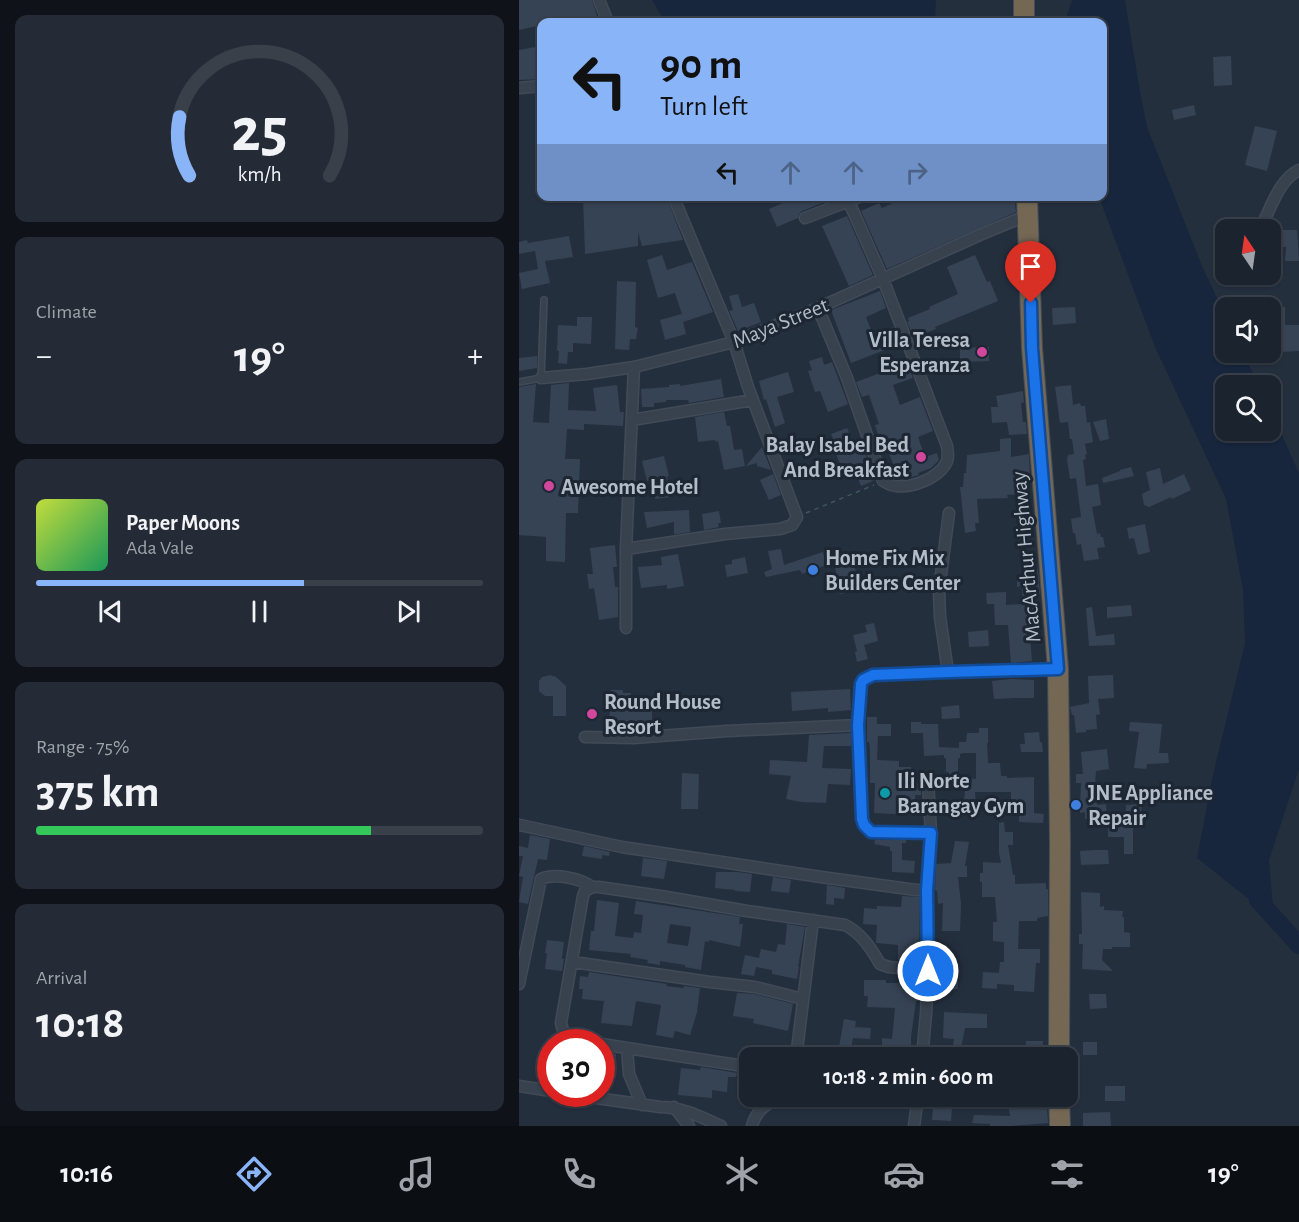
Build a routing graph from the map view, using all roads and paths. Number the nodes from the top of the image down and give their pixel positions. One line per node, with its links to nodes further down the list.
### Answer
1 (600, 0): 3 (street)
2 (1024, 0): 4 (highway)
3 (606, 18)
4 (1024, 18)
5 (537, 86): 6 (street)
6 (519, 88)
7 (1299, 170): 12 (street)
8 (675, 201): 16 (street)
9 (849, 202): 11 (street); 13 (street)
10 (1028, 206): 13 (street, Maya Street); 27 (highway, MacArthur Highway)
11 (805, 218)
12 (1265, 219)
13 (883, 279): 15 (street, Maya Street); 22 (street)
14 (544, 300): 18 (lane)
15 (817, 308): 16 (street, Maya Street); 22 (street)
16 (734, 342): 17 (street, Maya Street); 20 (street)
17 (634, 367): 18 (street, Maya Street); 21 (street)
18 (541, 378): 19 (lane, Maya Street)
19 (519, 382)
20 (753, 400): 21 (street); 24 (street)
21 (632, 420): 25 (street)
22 (883, 481): 24 (path)
23 (949, 513): 28 (street)
24 (797, 517): 25 (street)
25 (626, 549): 26 (street)
26 (626, 628)
27 (1058, 669): 28 (street); 45 (highway, MacArthur Highway)
28 (948, 672): 29 (street)
29 (858, 725): 30 (street); 33 (street)
30 (585, 737)
31 (928, 782): 33 (street)
32 (520, 825): 35 (street)
33 (931, 833): 35 (street)
34 (592, 887): 36 (street); 37 (street); 39 (street)
35 (927, 890): 38 (street)
36 (813, 920): 38 (street); 40 (street)
37 (573, 962): 40 (street); 41 (street)
38 (928, 971): 44 (street)
39 (519, 984)
40 (803, 999): 43 (street)
41 (562, 1029)
42 (615, 1046): 46 (street)
43 (797, 1047)
44 (923, 1047)
45 (1059, 1047)
46 (627, 1048): 47 (street); 52 (street)
47 (739, 1065)
48 (519, 1080): 49 (street)
49 (519, 1086): 50 (street)
50 (537, 1089)
51 (615, 1101): 52 (street)
52 (642, 1105): 53 (street)
53 (674, 1107): 57 (street); 58 (street)
54 (764, 1107): 59 (street)
55 (917, 1107): 60 (street)
56 (1059, 1107): 61 (highway)
57 (689, 1126)
58 (721, 1126)
59 (752, 1126)
60 (914, 1126)
61 (1060, 1126)

